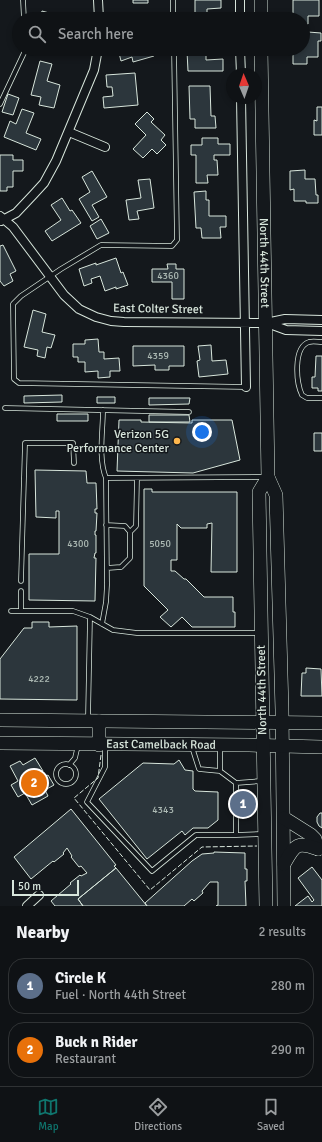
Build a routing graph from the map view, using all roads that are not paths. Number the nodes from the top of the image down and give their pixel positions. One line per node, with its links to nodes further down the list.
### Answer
1 (23, 0): 6 (lane)
2 (98, 0): 7 (street)
3 (173, 0): 8 (lane)
4 (240, 0): 9 (street)
5 (261, 0): 10 (main road)
6 (24, 12)
7 (99, 12)
8 (173, 12)
9 (240, 12)
10 (261, 12)
11 (23, 56): 17 (lane)
12 (97, 56): 19 (street)
13 (174, 56): 22 (lane)
14 (240, 56): 16 (street)
15 (261, 56): 25 (main road, North 44th Street)
16 (241, 68)
17 (0, 104)
18 (241, 104): 24 (street, North 44th Street)
19 (69, 132): 20 (street); 21 (street)
20 (104, 147)
21 (1, 219): 22 (street, East Colter Street)
22 (50, 277): 24 (street, East Colter Street); 28 (lane)
23 (322, 320): 25 (street, East Colter Street)
24 (245, 323): 25 (street, East Colter Street); 28 (street, North 44th Street)
25 (266, 323): 26 (street, East Colter Street); 34 (main road, North 44th Street)
26 (322, 331)
27 (322, 342): 29 (lane)
28 (246, 387)
29 (322, 399)
30 (5, 408): 31 (lane)
31 (103, 410): 32 (lane); 35 (lane)
32 (189, 412)
33 (74, 463): 40 (lane)
34 (268, 477): 36 (lane); 46 (main road, North 44th Street); 50 (main road, North 44th Street)
35 (106, 478): 36 (lane); 37 (lane)
36 (137, 478): 38 (lane)
37 (106, 525): 38 (lane); 39 (lane)
38 (130, 532): 39 (lane)
39 (107, 568): 45 (lane)
40 (21, 581)
41 (21, 591): 43 (lane)
42 (11, 611): 43 (lane)
43 (21, 611): 44 (lane)
44 (90, 617): 45 (lane); 48 (lane)
45 (102, 624): 46 (lane)
46 (261, 632): 49 (main road, North 44th Street)
47 (0, 720): 48 (main road, East Camelback Road)
48 (93, 721): 49 (main road, East Camelback Road); 54 (main road)
49 (262, 722): 50 (main road, East Camelback Road); 57 (main road, North 44th Street)
50 (282, 722): 51 (main road, East Camelback Road); 58 (main road, North 44th Street)
51 (322, 723)
52 (0, 743): 53 (main road, East Camelback Road)
53 (78, 744): 54 (main road, East Camelback Road); 60 (lane)
54 (102, 745): 55 (main road, East Camelback Road); 66 (lane)
55 (192, 745): 56 (main road, East Camelback Road); 61 (lane)
56 (220, 746): 57 (main road, East Camelback Road); 61 (lane)
57 (263, 746): 58 (main road, East Camelback Road); 62 (main road, North 44th Street)
58 (282, 747): 59 (main road, East Camelback Road); 64 (main road, North 44th Street)
59 (322, 748)
60 (69, 765): 60 (lane)
61 (220, 771): 63 (lane)
62 (264, 781): 63 (lane); 65 (main road, North 44th Street)
63 (236, 783): 66 (lane)
64 (284, 818): 67 (main road, North 44th Street); 67 (main road)
65 (265, 834): 66 (lane); 70 (main road, North 44th Street)
66 (236, 835)
67 (284, 864): 71 (main road, North 44th Street)
68 (39, 896): 69 (street)
69 (27, 906)
70 (266, 906)
71 (284, 906)

